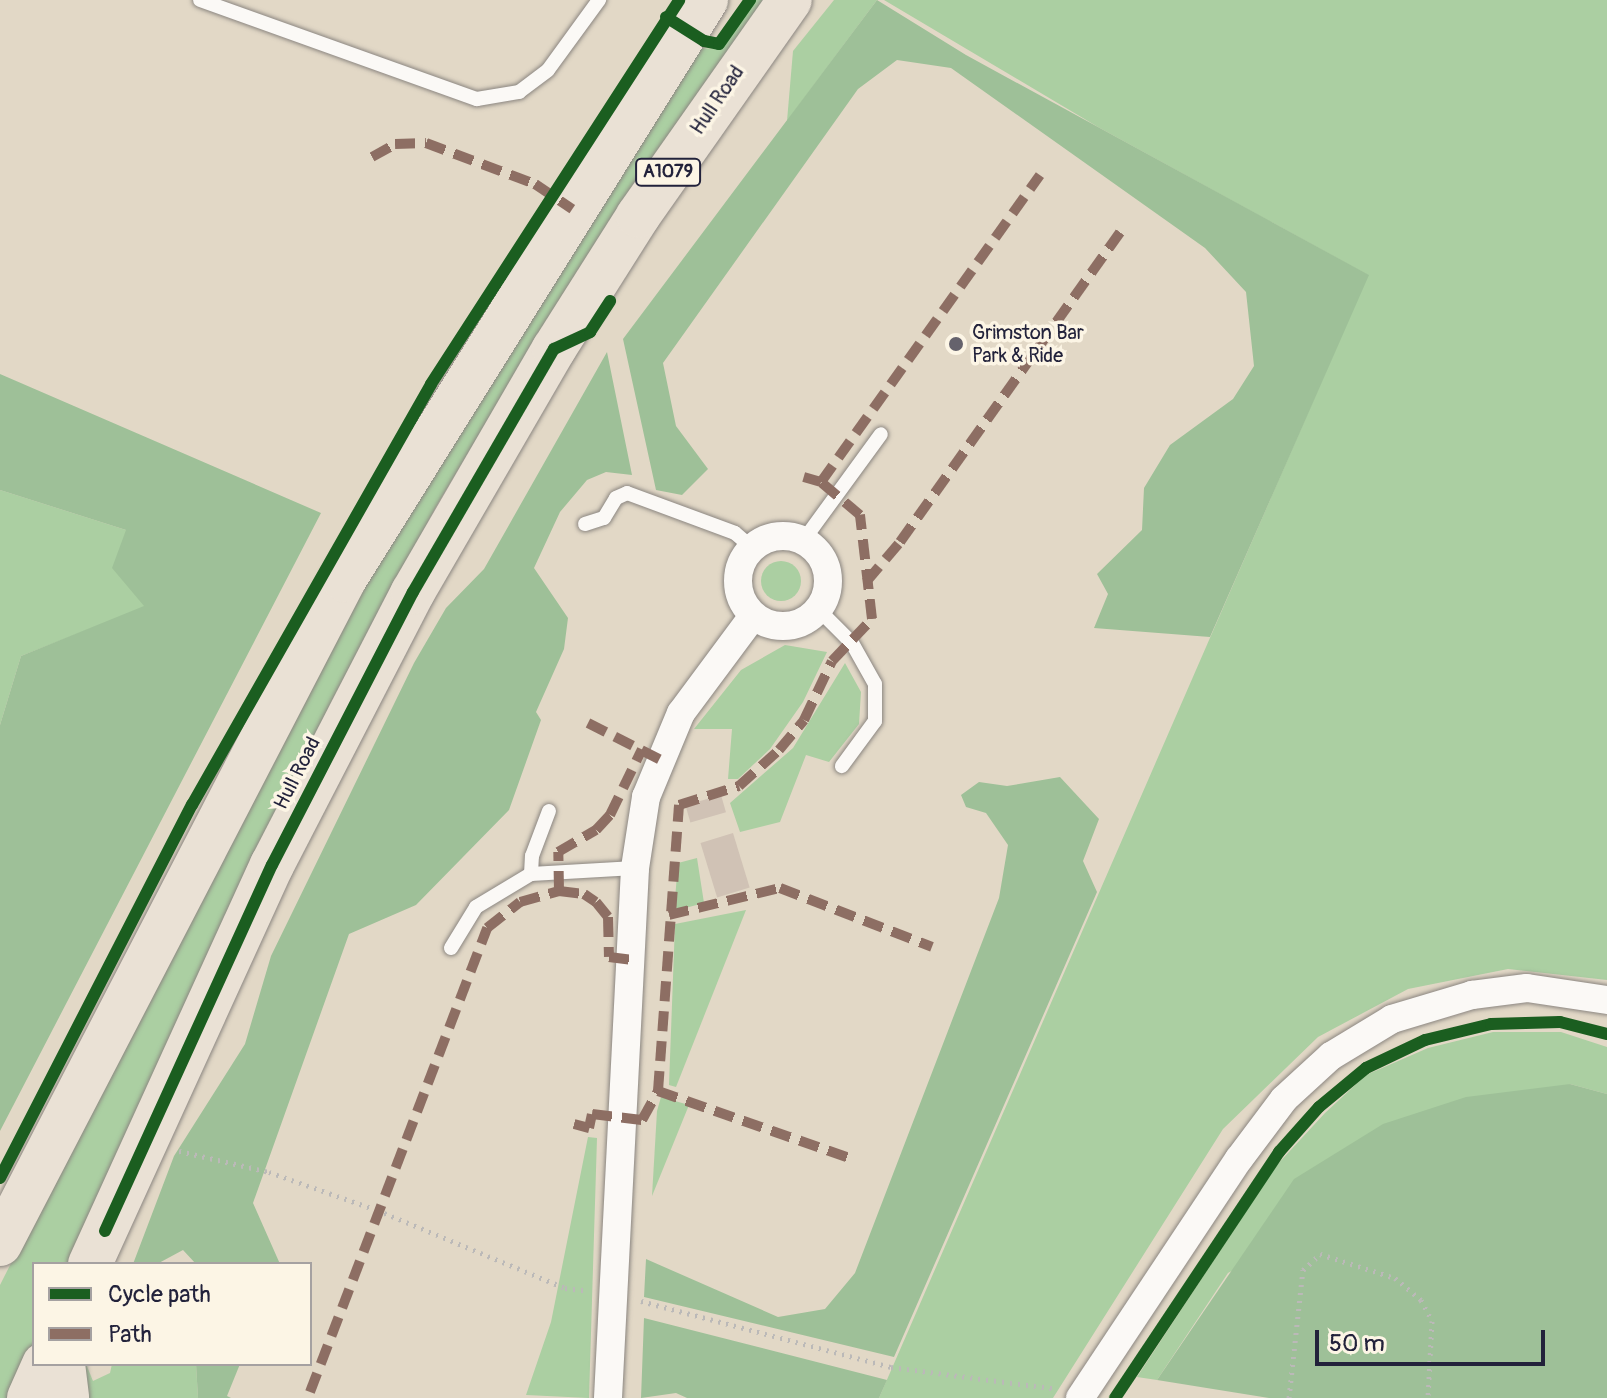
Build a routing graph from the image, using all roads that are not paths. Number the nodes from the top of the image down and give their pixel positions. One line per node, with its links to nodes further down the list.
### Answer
1 (200, 0): 2 (lane)
2 (599, 0)
3 (706, 0): 17 (main road, A1079)
4 (790, 0): 18 (main road, Hull Road / A1079)
5 (881, 434): 7 (lane)
6 (585, 524): 8 (lane)
7 (803, 541): 8 (street); 9 (street)
8 (752, 548): 10 (street)
9 (818, 609): 10 (street); 11 (lane)
10 (753, 616): 13 (street)
11 (842, 766)
12 (549, 811): 14 (lane)
13 (635, 868): 14 (lane); 24 (street)
14 (531, 874): 15 (lane)
15 (451, 948)
16 (1607, 1000): 21 (street)
17 (0, 1244)
18 (91, 1262)
19 (43, 1366): 22 (main road)
20 (63, 1366): 23 (main road)
21 (1082, 1395)
22 (29, 1398)
23 (67, 1398)
24 (608, 1398)

